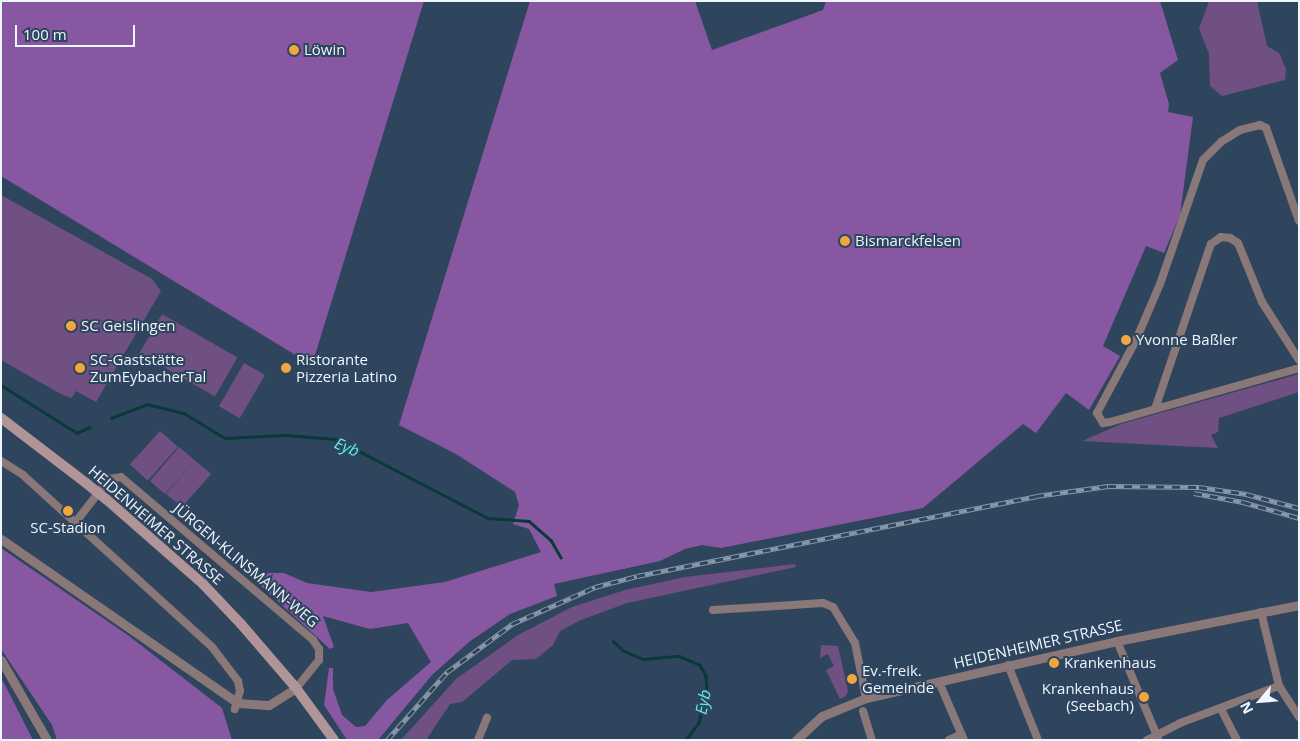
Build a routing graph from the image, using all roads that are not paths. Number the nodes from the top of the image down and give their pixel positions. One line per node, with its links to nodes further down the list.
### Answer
1 (1299, 221): 4 (street)
2 (1299, 360): 4 (street)
3 (1299, 368): 4 (street)
4 (1156, 409)
5 (1, 418): 17 (main road, HEIDENHEIMER STRASSE, bridge)
6 (1, 461): 7 (street)
7 (75, 523): 17 (street, JÜRGEN-KLINSMANN-WEG); 19 (street)
8 (1, 539): 19 (street)
9 (1299, 605): 11 (street, HEIDENHEIMER STRASSE)
10 (713, 610): 18 (street)
11 (1261, 612): 12 (street, HEIDENHEIMER STRASSE); 16 (street)
12 (1117, 642): 14 (street, HEIDENHEIMER STRASSE); 25 (street)
13 (1, 660): 26 (street)
14 (1008, 666): 15 (street, HEIDENHEIMER STRASSE); 32 (street)
15 (939, 682): 18 (street, HEIDENHEIMER STRASSE); 24 (street)
16 (1279, 686): 20 (street); 22 (street)
17 (296, 688): 19 (street); 27 (main road, HEIDENHEIMER STRASSE)
18 (866, 698): 29 (street, HEIDENHEIMER STRASSE)
19 (236, 706)
20 (1221, 709): 25 (street); 34 (street)
21 (863, 711): 30 (street)
22 (1299, 717)
23 (487, 718): 28 (street)
24 (963, 737): 31 (street)
25 (1157, 738): 33 (street)
26 (47, 740)
27 (334, 740)
28 (478, 740)
29 (796, 740)
30 (872, 740)
31 (948, 740)
32 (1038, 740)
33 (1147, 740)
34 (1237, 740)

